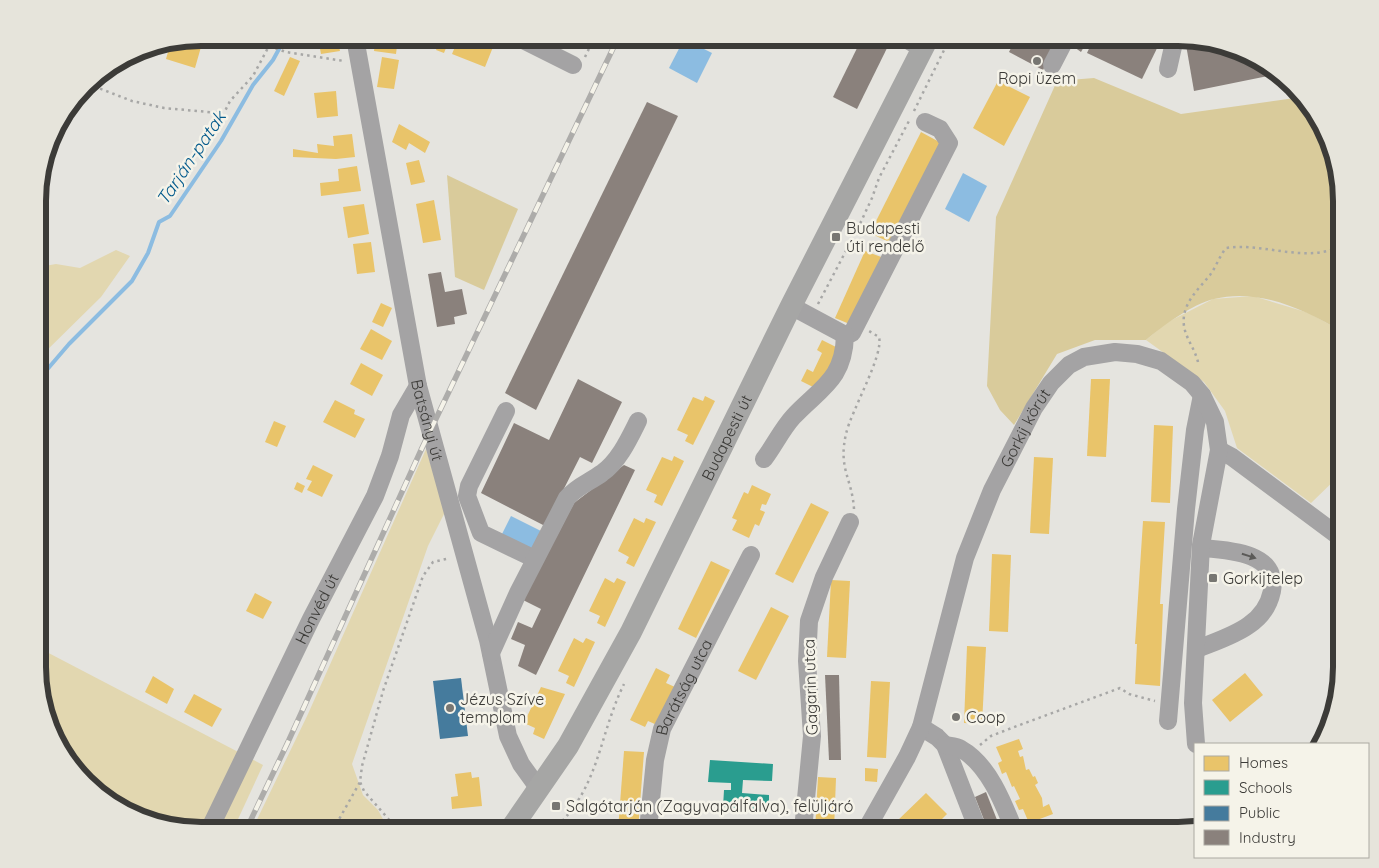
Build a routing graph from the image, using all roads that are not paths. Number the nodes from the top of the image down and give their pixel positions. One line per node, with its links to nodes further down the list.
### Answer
1 (355, 46): 12 (street, Batsányi út)
2 (535, 46): 6 (street)
3 (924, 46): 10 (main road, Budapesti út)
4 (1062, 46): 7 (street)
5 (1173, 46): 8 (street)
6 (573, 65)
7 (1052, 65)
8 (1168, 70)
9 (925, 122): 11 (street)
10 (791, 306): 11 (street); 29 (main road, Budapesti út)
11 (851, 330): 17 (street)
12 (418, 386): 24 (street, Batsányi út); 34 (street, Honvéd út)
13 (1202, 395): 16 (street, Gorkij körút); 25 (street); 26 (street, Gorkij körút)
14 (506, 411): 22 (street)
15 (638, 421): 22 (street)
16 (1219, 450): 19 (street); 20 (street)
17 (764, 459)
18 (850, 522): 30 (street, Gagarin utca)
19 (1332, 531)
20 (1201, 548): 23 (street); 23 (street, one-way to 23)
21 (751, 555): 36 (street, Barátság utca)
22 (536, 559): 24 (street)
23 (1197, 649): 27 (street)
24 (491, 653): 29 (street, Batsányi út)
25 (1168, 712)
26 (921, 727): 28 (street); 31 (street, Gorkij körút)
27 (1196, 743)
28 (945, 745): 32 (street); 33 (street)
29 (539, 790): 35 (main road, Budapesti út)
30 (804, 821)
31 (871, 821)
32 (971, 821)
33 (1011, 821)
34 (213, 822)
35 (516, 822)
36 (649, 822)

